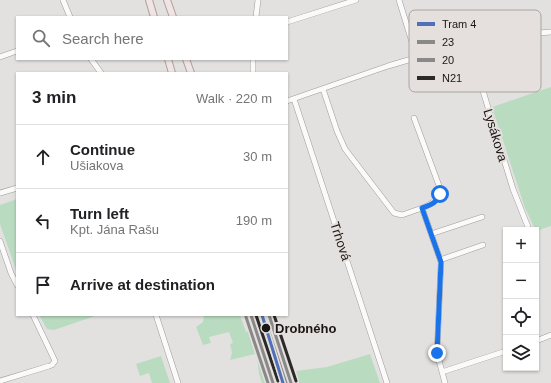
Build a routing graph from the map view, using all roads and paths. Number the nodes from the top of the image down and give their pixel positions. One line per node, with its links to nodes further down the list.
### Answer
1 (63, 0): 7 (street)
2 (149, 0): 8 (main road)
3 (167, 0): 9 (main road)
4 (258, 0): 10 (street)
5 (356, 0): 11 (street)
6 (399, 0): 12 (street)
7 (70, 16)
8 (154, 16)
9 (172, 16)
10 (256, 16)
11 (288, 22)
12 (409, 32)
13 (551, 32): 14 (street)
14 (541, 33)
15 (16, 51): 16 (street)
16 (0, 57)
17 (92, 60): 22 (street)
18 (168, 60): 23 (main road)
19 (186, 60): 24 (main road)
20 (253, 60): 25 (street)
21 (409, 61): 26 (street)
22 (100, 72)
23 (172, 72)
24 (191, 72)
25 (253, 72)
26 (323, 89): 28 (street); 33 (street)
27 (483, 92): 35 (street, Lysákova)
28 (294, 99): 29 (street); 53 (street, Trhová)
29 (288, 101)
30 (414, 118): 33 (street)
31 (16, 188): 32 (street)
32 (0, 193)
33 (422, 208): 36 (street)
34 (482, 217): 36 (street)
35 (528, 227)
36 (431, 234): 39 (street)
37 (0, 241): 40 (street)
38 (484, 246): 39 (street)
39 (440, 260): 48 (street)
40 (16, 283)
41 (32, 316): 49 (street)
42 (156, 316): 50 (street)
43 (251, 316): 51 (main road)
44 (269, 316): 52 (main road)
45 (551, 335): 46 (street)
46 (539, 340)
47 (503, 352): 48 (street)
48 (442, 372): 54 (street)
49 (0, 381)
50 (178, 383)
51 (273, 383)
52 (291, 383)
53 (386, 383)
54 (445, 383)

